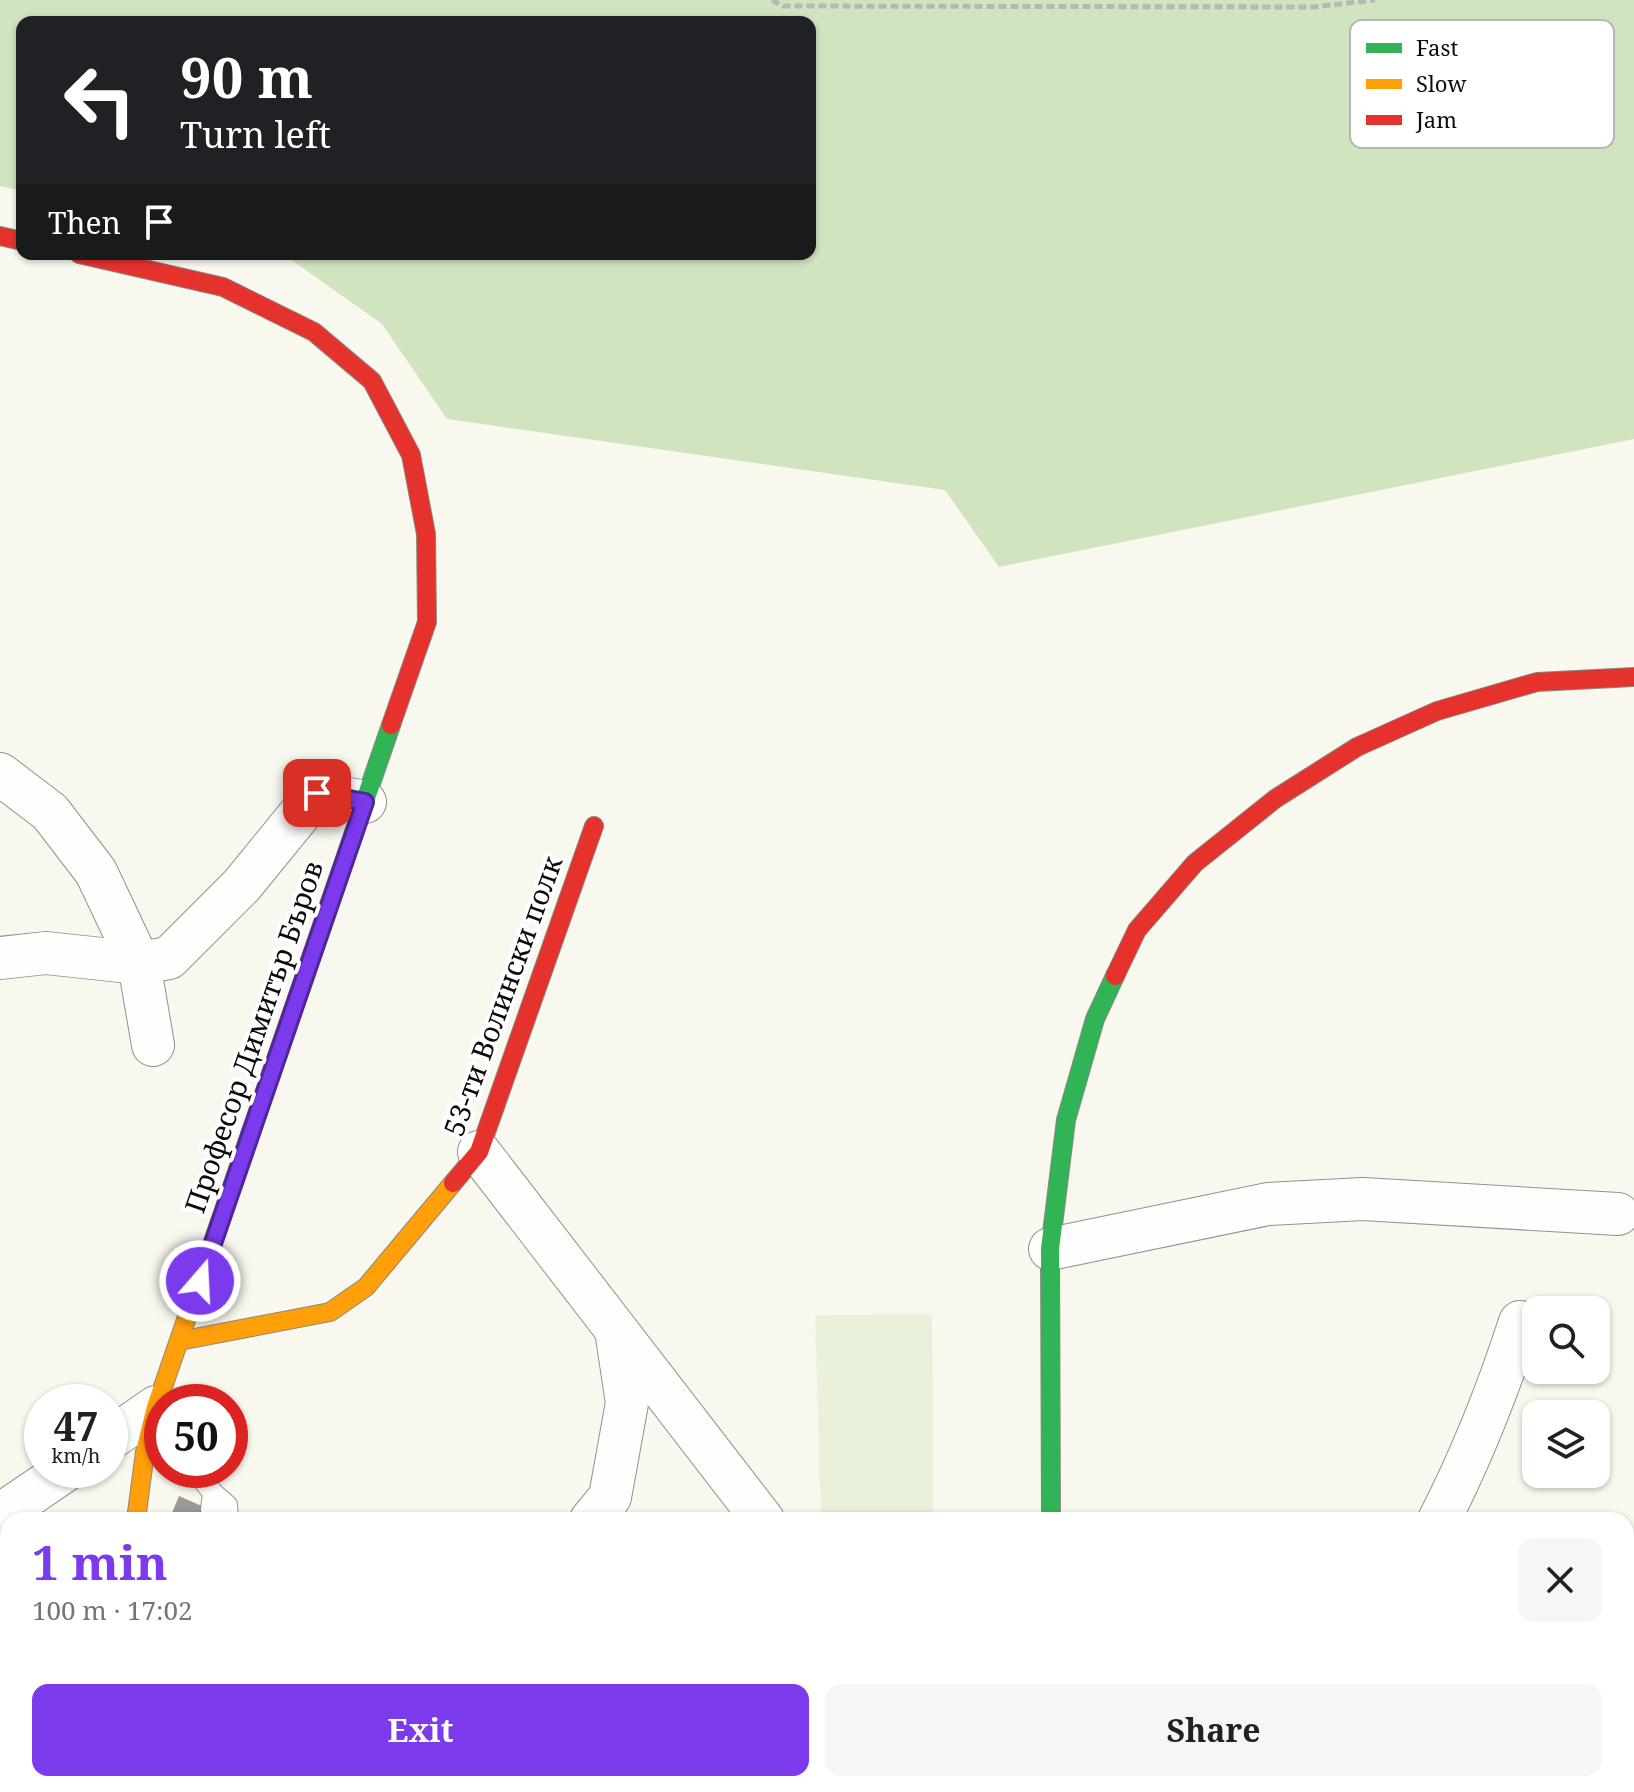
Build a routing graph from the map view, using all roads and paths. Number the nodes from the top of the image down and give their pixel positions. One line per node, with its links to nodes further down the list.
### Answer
1 (772, 0): 2 (path)
2 (1375, 0)
3 (105, 260): 6 (street, Професор Димитър Бъров)
4 (1634, 677): 13 (street)
5 (0, 774): 9 (street)
6 (365, 802): 9 (street); 16 (street, Професор Димитър Бъров)
7 (594, 826): 11 (street, 53-ти Волински полк)
8 (0, 958): 9 (street)
9 (139, 963): 10 (street)
10 (153, 1045)
11 (479, 1152): 15 (street); 16 (street, 53-ти Волински полк)
12 (1618, 1214): 13 (street)
13 (1050, 1249): 28 (street)
14 (1520, 1322): 29 (street)
15 (615, 1328): 26 (street); 27 (street)
16 (179, 1341): 17 (street, Професор Димитър Бъров)
17 (168, 1384)
18 (144, 1411): 19 (street)
19 (128, 1424)
20 (144, 1460): 25 (street, Професор Димитър Бъров)
21 (40, 1488): 24 (street)
22 (206, 1488): 23 (lane)
23 (217, 1507)
24 (4, 1512)
25 (137, 1512)
26 (598, 1512)
27 (757, 1512)
28 (1051, 1512)
29 (1443, 1512)

